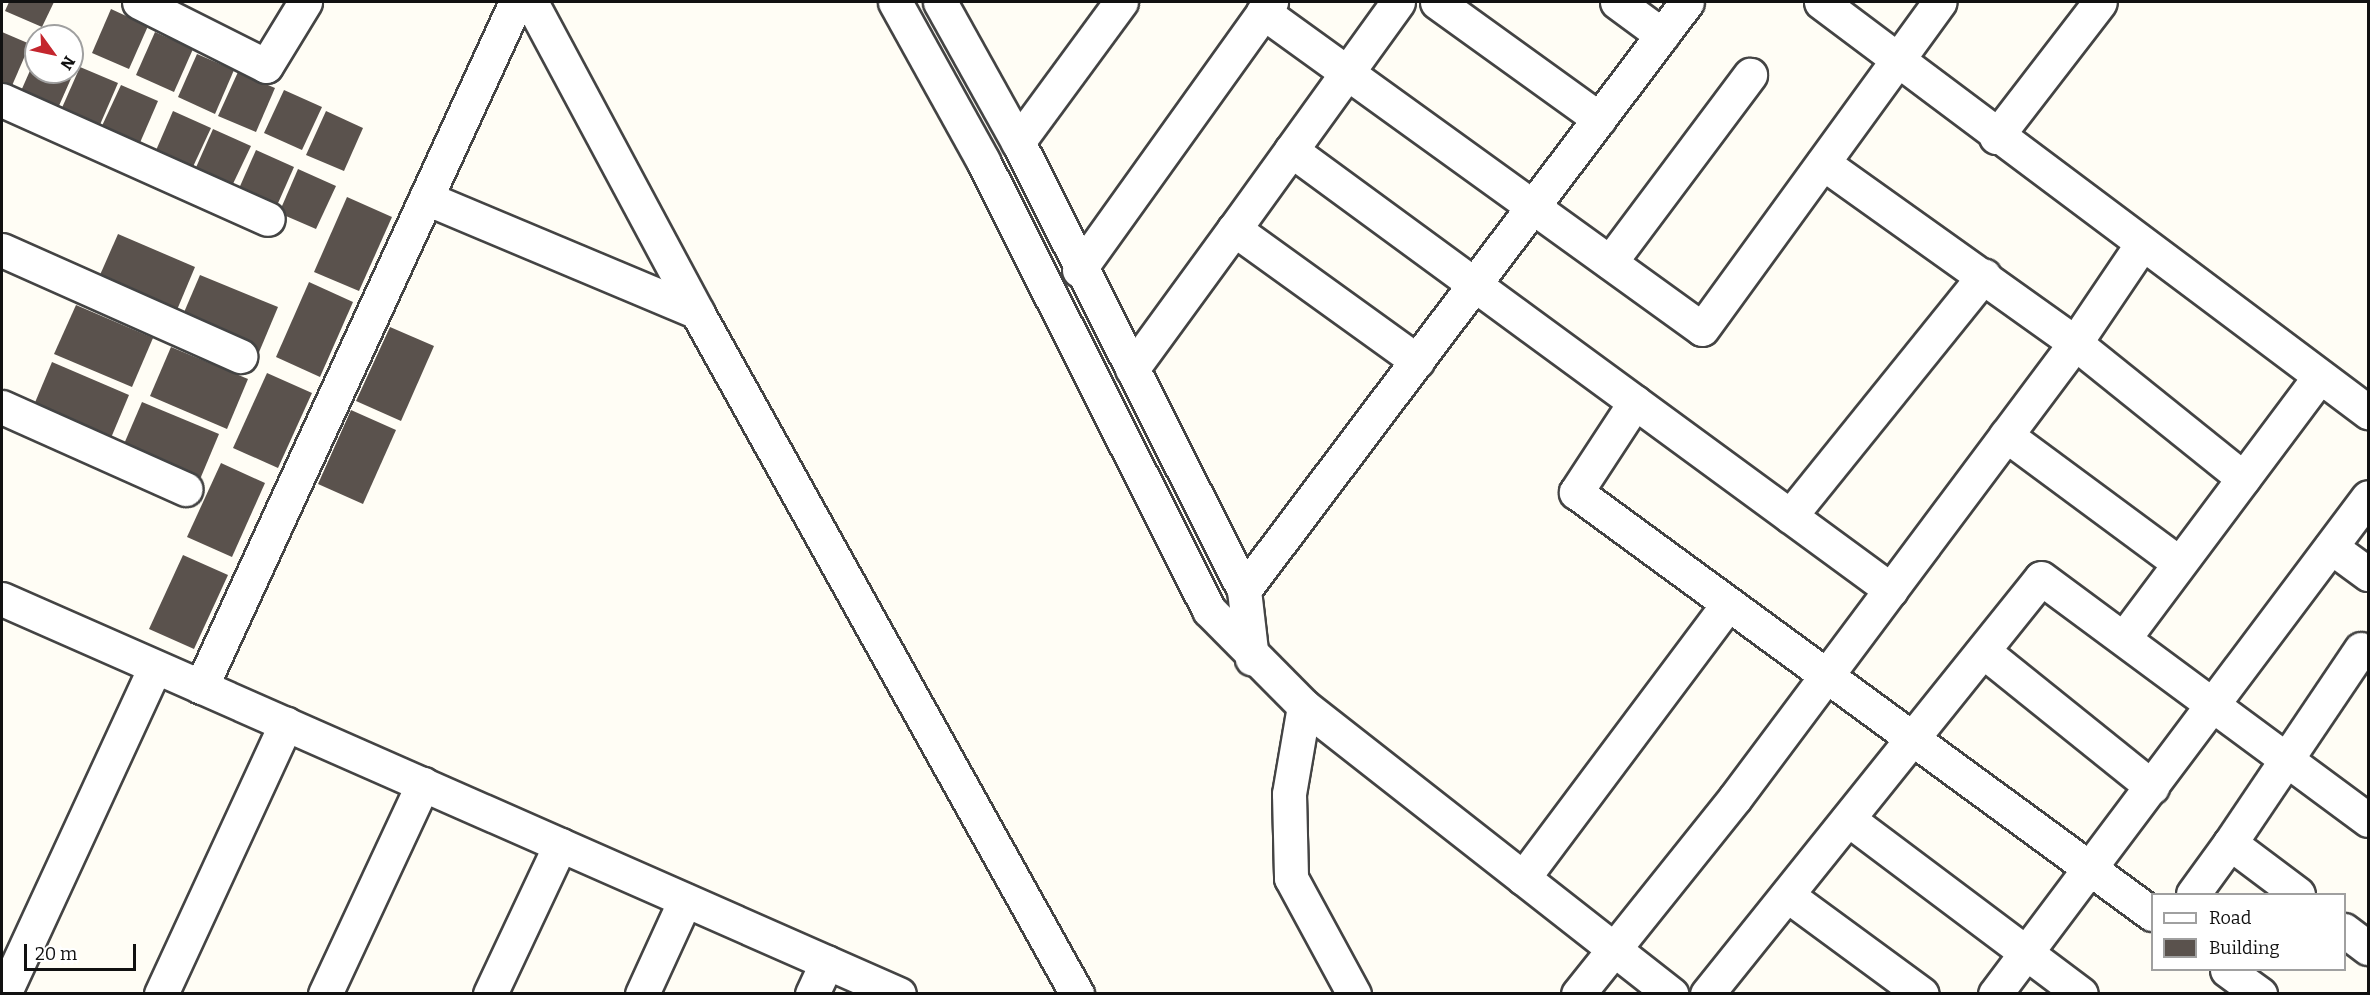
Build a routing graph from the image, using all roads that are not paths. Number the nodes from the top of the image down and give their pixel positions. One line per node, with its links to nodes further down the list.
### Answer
1 (139, 2): 2 (street)
2 (305, 2)
3 (516, 2): 26 (street)
4 (531, 2): 36 (street)
5 (894, 2): 60 (street)
6 (940, 2): 23 (street)
7 (1121, 2): 23 (street)
8 (1398, 2): 18 (street)
9 (1437, 2): 21 (street)
10 (1617, 2): 16 (street)
11 (1687, 2): 16 (street)
12 (1821, 2): 17 (street)
13 (1940, 2): 17 (street)
14 (2100, 2): 22 (street)
15 (1267, 7): 18 (street); 33 (street)
16 (1662, 35): 21 (street)
17 (1897, 61): 22 (street); 25 (street)
18 (1347, 74): 24 (street); 27 (street)
19 (1750, 75): 32 (street)
20 (2, 100): 28 (street)
21 (1599, 119): 27 (street)
22 (1996, 137): 30 (street)
23 (1018, 142): 33 (street)
24 (1291, 150): 29 (street); 35 (street)
25 (1823, 163): 32 (street); 34 (street)
26 (426, 198): 36 (street); 63 (street)
27 (1533, 206): 32 (street); 35 (street)
28 (268, 219)
29 (1234, 229): 39 (street); 40 (street)
30 (2141, 245): 37 (street); 41 (street)
31 (2, 250): 38 (street)
32 (1610, 262)
33 (1078, 270): 40 (street)
34 (1984, 276): 37 (street); 49 (street)
35 (1474, 284): 39 (street); 42 (street)
36 (697, 312): 95 (street)
37 (2074, 343): 45 (street); 46 (street)
38 (240, 356)
39 (1417, 362): 53 (street)
40 (1132, 369): 53 (street)
41 (2319, 377): 44 (street); 46 (street)
42 (1635, 402): 49 (street); 55 (street)
43 (2, 407): 47 (street)
44 (2368, 412)
45 (2006, 435): 51 (street); 54 (street)
46 (2243, 478): 51 (street)
47 (185, 489)
48 (2368, 497): 50 (street)
49 (1791, 516): 54 (street)
50 (2331, 547): 52 (street); 64 (street)
51 (2179, 563): 57 (street)
52 (2368, 574)
53 (1244, 590): 60 (street)
54 (1890, 590): 62 (street)
55 (1728, 604): 62 (street); 76 (street)
56 (5, 609): 61 (street)
57 (2124, 638): 59 (street); 64 (street)
58 (2361, 649): 68 (street)
59 (1983, 651): 67 (street); 70 (street)
60 (1252, 659): 65 (street)
61 (155, 667): 63 (street); 88 (street)
62 (1827, 675): 67 (street); 84 (street)
63 (201, 687): 66 (street)
64 (2213, 705): 68 (street); 70 (street)
65 (1304, 706): 76 (street); 96 (street)
66 (286, 724): 69 (street); 89 (street)
67 (1912, 739): 71 (street); 75 (street)
68 (2287, 759): 72 (street); 73 (street)
69 (423, 784): 74 (street); 90 (street)
70 (2152, 787): 75 (street)
71 (1848, 819): 79 (street); 85 (street)
72 (2368, 820)
73 (2230, 843): 77 (street); 78 (street)
74 (560, 844): 80 (street); 91 (street)
75 (2091, 869): 81 (street); 85 (street)
76 (1523, 878): 84 (street)
77 (2194, 893)
78 (2297, 893)
79 (1787, 894): 99 (street); 100 (street)
80 (685, 900): 86 (street); 92 (street)
81 (2151, 913)
82 (2346, 932): 83 (street)
83 (2368, 948)
84 (1616, 950): 97 (street); 98 (street)
85 (2027, 952): 101 (street); 102 (street)
86 (827, 962): 93 (street); 94 (street)
87 (2230, 971): 103 (street)
88 (4, 993)
89 (161, 993)
90 (325, 993)
91 (490, 993)
92 (642, 993)
93 (813, 993)
94 (899, 993)
95 (1077, 993)
96 (1354, 993)
97 (1578, 993)
98 (1671, 993)
99 (1707, 993)
100 (1922, 993)
101 (1995, 993)
102 (2080, 993)
103 (2260, 993)

